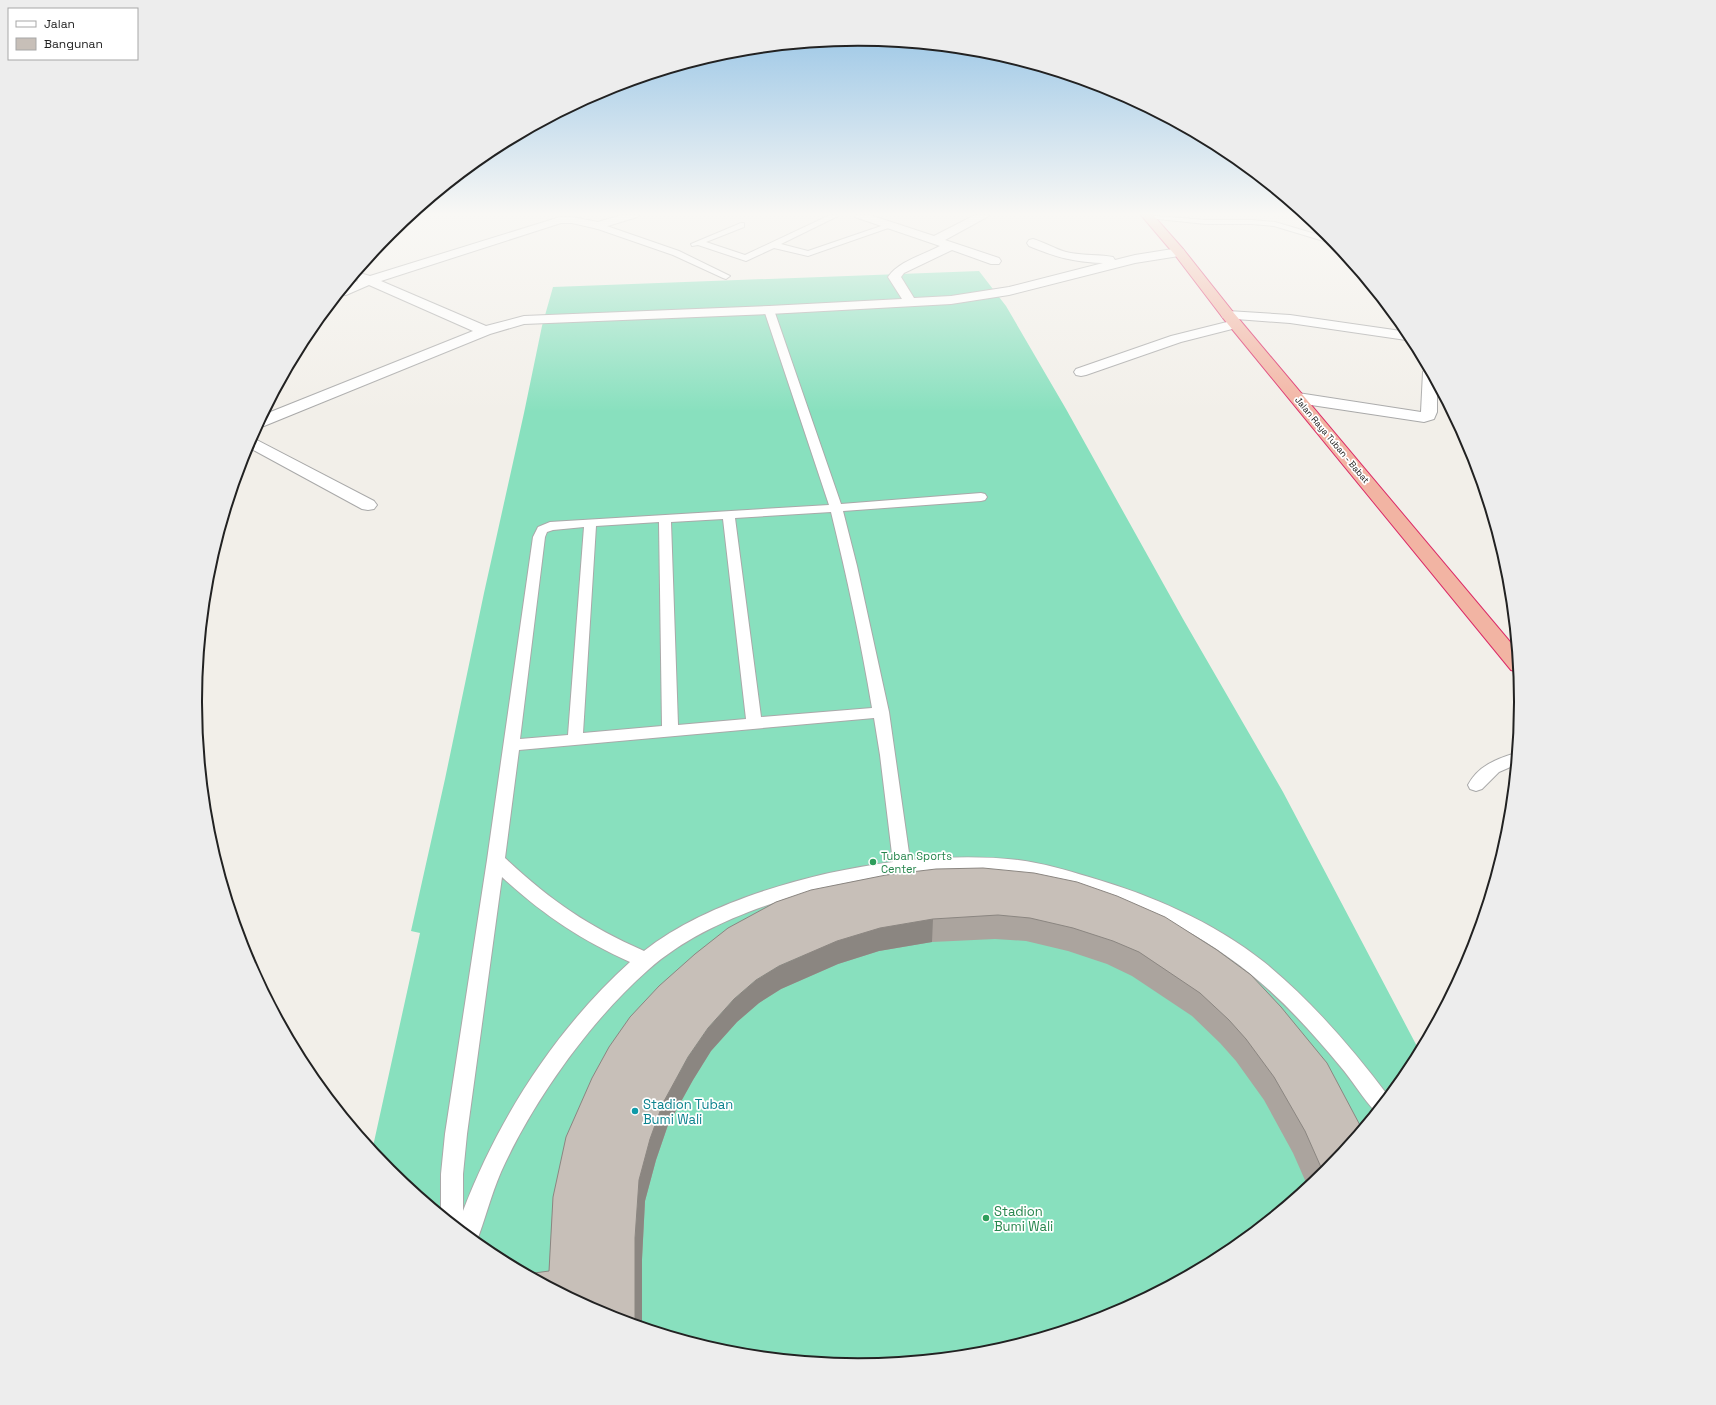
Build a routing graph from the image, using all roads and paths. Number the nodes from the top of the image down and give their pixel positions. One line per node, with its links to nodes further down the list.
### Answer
1 (368, 281): 6 (street)
2 (370, 281): 10 (street)
3 (896, 281): 7 (street)
4 (1051, 281): 7 (street)
5 (1201, 281): 9 (highway, Jalan Raya Tuban - Babat)
6 (349, 289)
7 (911, 303): 8 (street)
8 (769, 310): 10 (street); 19 (lane)
9 (1231, 319): 11 (street); 12 (street); 14 (highway, Jalan Raya Tuban - Babat)
10 (485, 331): 15 (street)
11 (1402, 336)
12 (1081, 372)
13 (1430, 379): 14 (street)
14 (1298, 398): 23 (highway, Jalan Raya Tuban - Babat)
15 (265, 420)
16 (254, 444): 18 (street)
17 (981, 497): 19 (lane)
18 (368, 505)
19 (836, 508): 20 (lane); 24 (lane)
20 (729, 515): 21 (lane); 25 (lane)
21 (665, 518): 22 (lane); 26 (lane)
22 (590, 523): 27 (lane); 28 (lane)
23 (1513, 659)
24 (881, 712): 25 (lane); 32 (lane)
25 (754, 723): 26 (lane)
26 (670, 731): 27 (lane)
27 (575, 739): 28 (lane)
28 (511, 745): 31 (lane)
29 (1512, 759): 30 (lane)
30 (1476, 785)
31 (496, 860): 33 (lane); 35 (lane)
32 (902, 867): 33 (lane); 34 (lane)
33 (645, 960): 36 (lane)
34 (1379, 1102)
35 (452, 1218)
36 (469, 1231)

